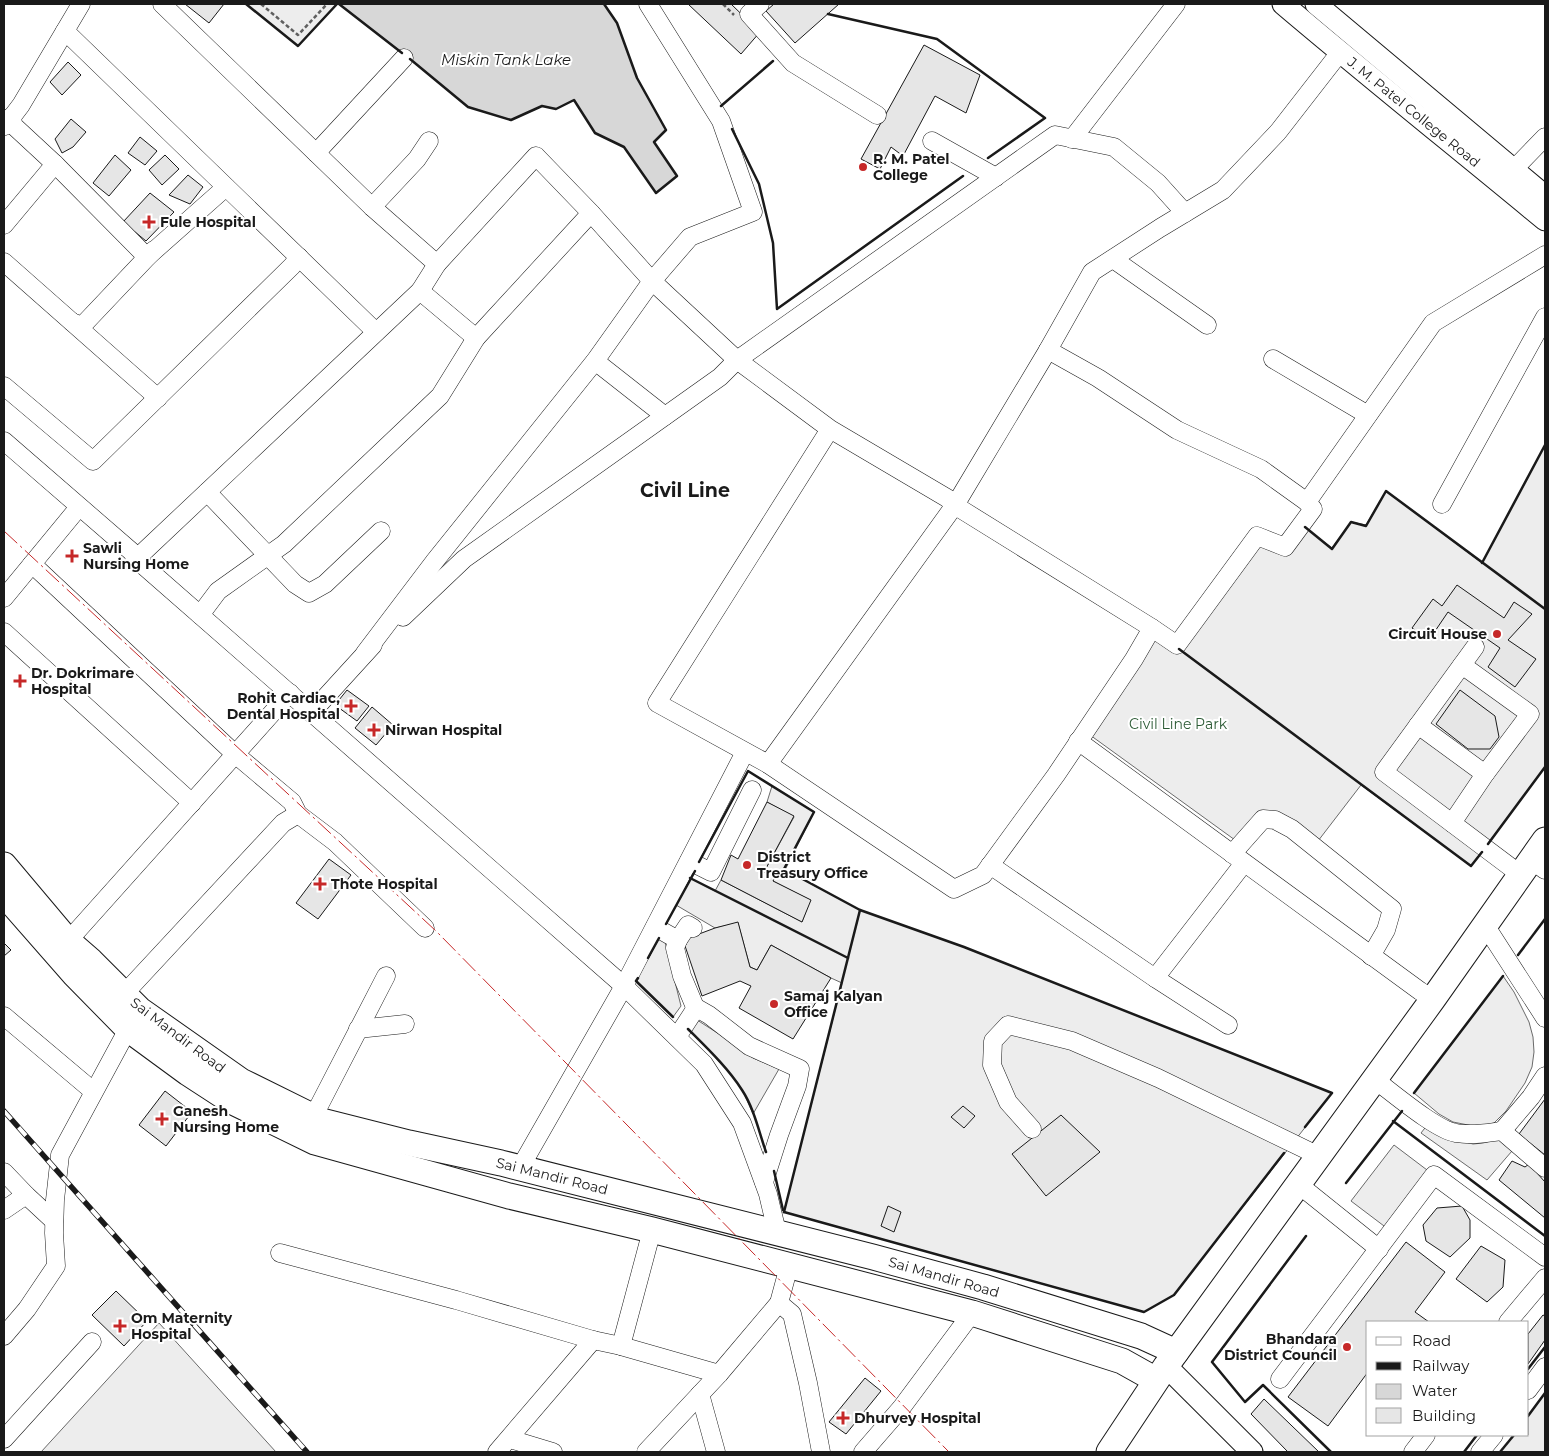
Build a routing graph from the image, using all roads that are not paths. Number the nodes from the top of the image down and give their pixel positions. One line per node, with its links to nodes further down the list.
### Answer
1 (82, 4): 8 (street)
2 (162, 4): 18 (street)
3 (648, 4): 35 (street)
4 (760, 4): 12 (street)
5 (1176, 4): 15 (street)
6 (1283, 4): 10 (main road, J. M. Patel College Road)
7 (1316, 4): 9 (main road, J. M. Patel College Road)
8 (65, 31): 13 (street); 22 (street)
9 (1364, 44): 10 (main road); 20 (main road, J. M. Patel College Road)
10 (1346, 57): 26 (street); 27 (main road, J. M. Patel College Road)
11 (404, 58): 18 (street)
12 (877, 115)
13 (8, 122): 19 (street)
14 (1545, 138): 20 (street)
15 (1072, 139): 21 (street); 26 (street)
16 (429, 141): 24 (street)
17 (932, 141): 21 (street)
18 (316, 153): 24 (street)
19 (55, 164): 28 (street); 29 (street)
20 (1514, 169): 23 (main road, J. M. Patel College Road)
21 (996, 177): 44 (street)
22 (226, 187): 29 (street); 31 (street)
23 (1545, 196)
24 (372, 208): 34 (street)
25 (591, 213): 34 (street); 35 (street); 41 (street)
26 (1185, 213): 32 (street)
27 (1545, 220)
28 (4, 225)
29 (154, 250): 38 (street)
30 (1545, 255): 48 (street)
31 (299, 257): 40 (street); 47 (street)
32 (1113, 259): 39 (street); 42 (street)
33 (4, 262): 38 (street)
34 (437, 264): 36 (street)
35 (652, 281): 44 (street); 45 (street)
36 (420, 291): 40 (street); 41 (street)
37 (1545, 317): 54 (street)
38 (72, 322): 47 (street)
39 (1207, 325)
40 (376, 332): 52 (street)
41 (476, 338): 58 (street)
42 (1048, 350): 53 (street); 55 (street)
43 (1273, 359): 48 (street)
44 (737, 360): 49 (street); 50 (street)
45 (594, 361): 49 (street); 66 (street)
46 (4, 386): 47 (street)
47 (158, 398)
48 (1368, 415): 53 (street)
49 (665, 416): 66 (street)
50 (830, 429): 55 (street); 72 (street)
51 (4, 441): 56 (street)
52 (207, 492): 58 (street); 59 (street)
53 (1307, 502): 63 (street)
54 (1442, 504)
55 (955, 505): 63 (street); 74 (street)
56 (79, 507): 59 (street); 60 (street)
57 (381, 531): 58 (street)
58 (268, 554): 62 (street)
59 (136, 559): 62 (street)
60 (32, 564): 61 (street); 73 (street)
61 (4, 598)
62 (200, 615): 68 (street)
63 (1152, 628): 71 (street)
64 (4, 632): 77 (street)
65 (1474, 648): 67 (street)
66 (365, 653): 69 (street)
67 (1462, 665): 70 (street); 75 (street)
68 (290, 692): 69 (street); 73 (street)
69 (311, 713): 95 (street)
70 (1418, 725): 75 (street); 79 (street)
71 (1078, 741): 80 (street); 84 (street)
72 (745, 752): 74 (street); 81 (street)
73 (236, 754): 77 (street); 78 (street)
74 (768, 764): 84 (street)
75 (1485, 774): 79 (street)
76 (752, 790): 81 (street)
77 (192, 803): 91 (street)
78 (298, 814): 88 (street); 96 (street)
79 (1452, 823): 82 (street)
80 (1238, 858): 92 (street); 92 (street); 94 (street)
81 (689, 861): 87 (street)
82 (1536, 861): 86 (highway)
83 (4, 865): 91 (highway, Sai Mandir Road)
84 (990, 865): 94 (street)
85 (4, 894): 103 (highway, Sai Mandir Road)
86 (1485, 926): 97 (highway); 99 (street)
87 (655, 927): 90 (street); 95 (street)
88 (425, 928)
89 (693, 928): 90 (street)
90 (678, 940): 98 (street)
91 (68, 941): 96 (highway, Sai Mandir Road)
92 (1371, 956): 97 (street)
93 (386, 976): 104 (street)
94 (1156, 978): 102 (street)
95 (624, 986): 105 (street); 113 (street)
96 (124, 994): 109 (highway, Sai Mandir Road)
97 (1433, 999): 107 (highway)
98 (696, 1008): 105 (street); 116 (street)
99 (1544, 1013)
100 (4, 1016): 108 (street)
101 (405, 1024): 104 (street)
102 (1228, 1025)
103 (128, 1029): 108 (street); 109 (highway, Sai Mandir Road)
104 (358, 1029): 109 (street)
105 (677, 1037): 116 (street)
106 (1545, 1076): 111 (street)
107 (1374, 1079): 111 (street); 112 (highway)
108 (94, 1091): 120 (street)
109 (308, 1126): 113 (highway, Sai Mandir Road); 121 (highway, Sai Mandir Road)
110 (1032, 1128): 112 (street)
111 (1502, 1131): 114 (street)
112 (1319, 1156): 117 (highway)
113 (520, 1168): 122 (highway, Sai Mandir Road)
114 (1545, 1168)
115 (4, 1172): 118 (street)
116 (764, 1182): 122 (street)
117 (1298, 1184): 123 (street); 129 (highway)
118 (26, 1195): 119 (street); 120 (street)
119 (4, 1210)
120 (54, 1221): 132 (street)
121 (652, 1230): 126 (highway, Sai Mandir Road); 136 (street)
122 (777, 1232): 126 (highway); 133 (highway, Sai Mandir Road)
123 (1379, 1249): 125 (street); 141 (street)
124 (280, 1253): 134 (street)
125 (1545, 1257)
126 (779, 1264): 128 (street); 130 (highway, Sai Mandir Road)
127 (1545, 1278): 131 (street)
128 (779, 1303): 140 (street); 153 (street)
129 (1205, 1311): 133 (highway); 138 (highway)
130 (972, 1313): 137 (highway, Sai Mandir Road); 154 (street)
131 (1509, 1321)
132 (4, 1336)
133 (1141, 1336): 138 (highway, Sai Mandir Road)
134 (593, 1340): 136 (street); 148 (street)
135 (92, 1342): 147 (street)
136 (621, 1346): 140 (street)
137 (1122, 1361): 138 (highway, Sai Mandir Road); 144 (highway)
138 (1166, 1366): 144 (highway); 156 (main road)
139 (1545, 1367): 142 (street)
140 (719, 1374): 143 (street)
141 (1280, 1379)
142 (1529, 1389)
143 (700, 1394): 151 (street); 152 (street)
144 (1129, 1423): 155 (highway)
145 (1425, 1436): 157 (street)
146 (1493, 1436): 158 (street)
147 (4, 1439)
148 (510, 1439): 149 (street); 150 (street)
149 (497, 1452)
150 (553, 1452)
151 (646, 1452)
152 (716, 1452)
153 (822, 1452)
154 (863, 1452)
155 (1109, 1452)
156 (1252, 1452)
157 (1413, 1452)
158 (1480, 1452)

